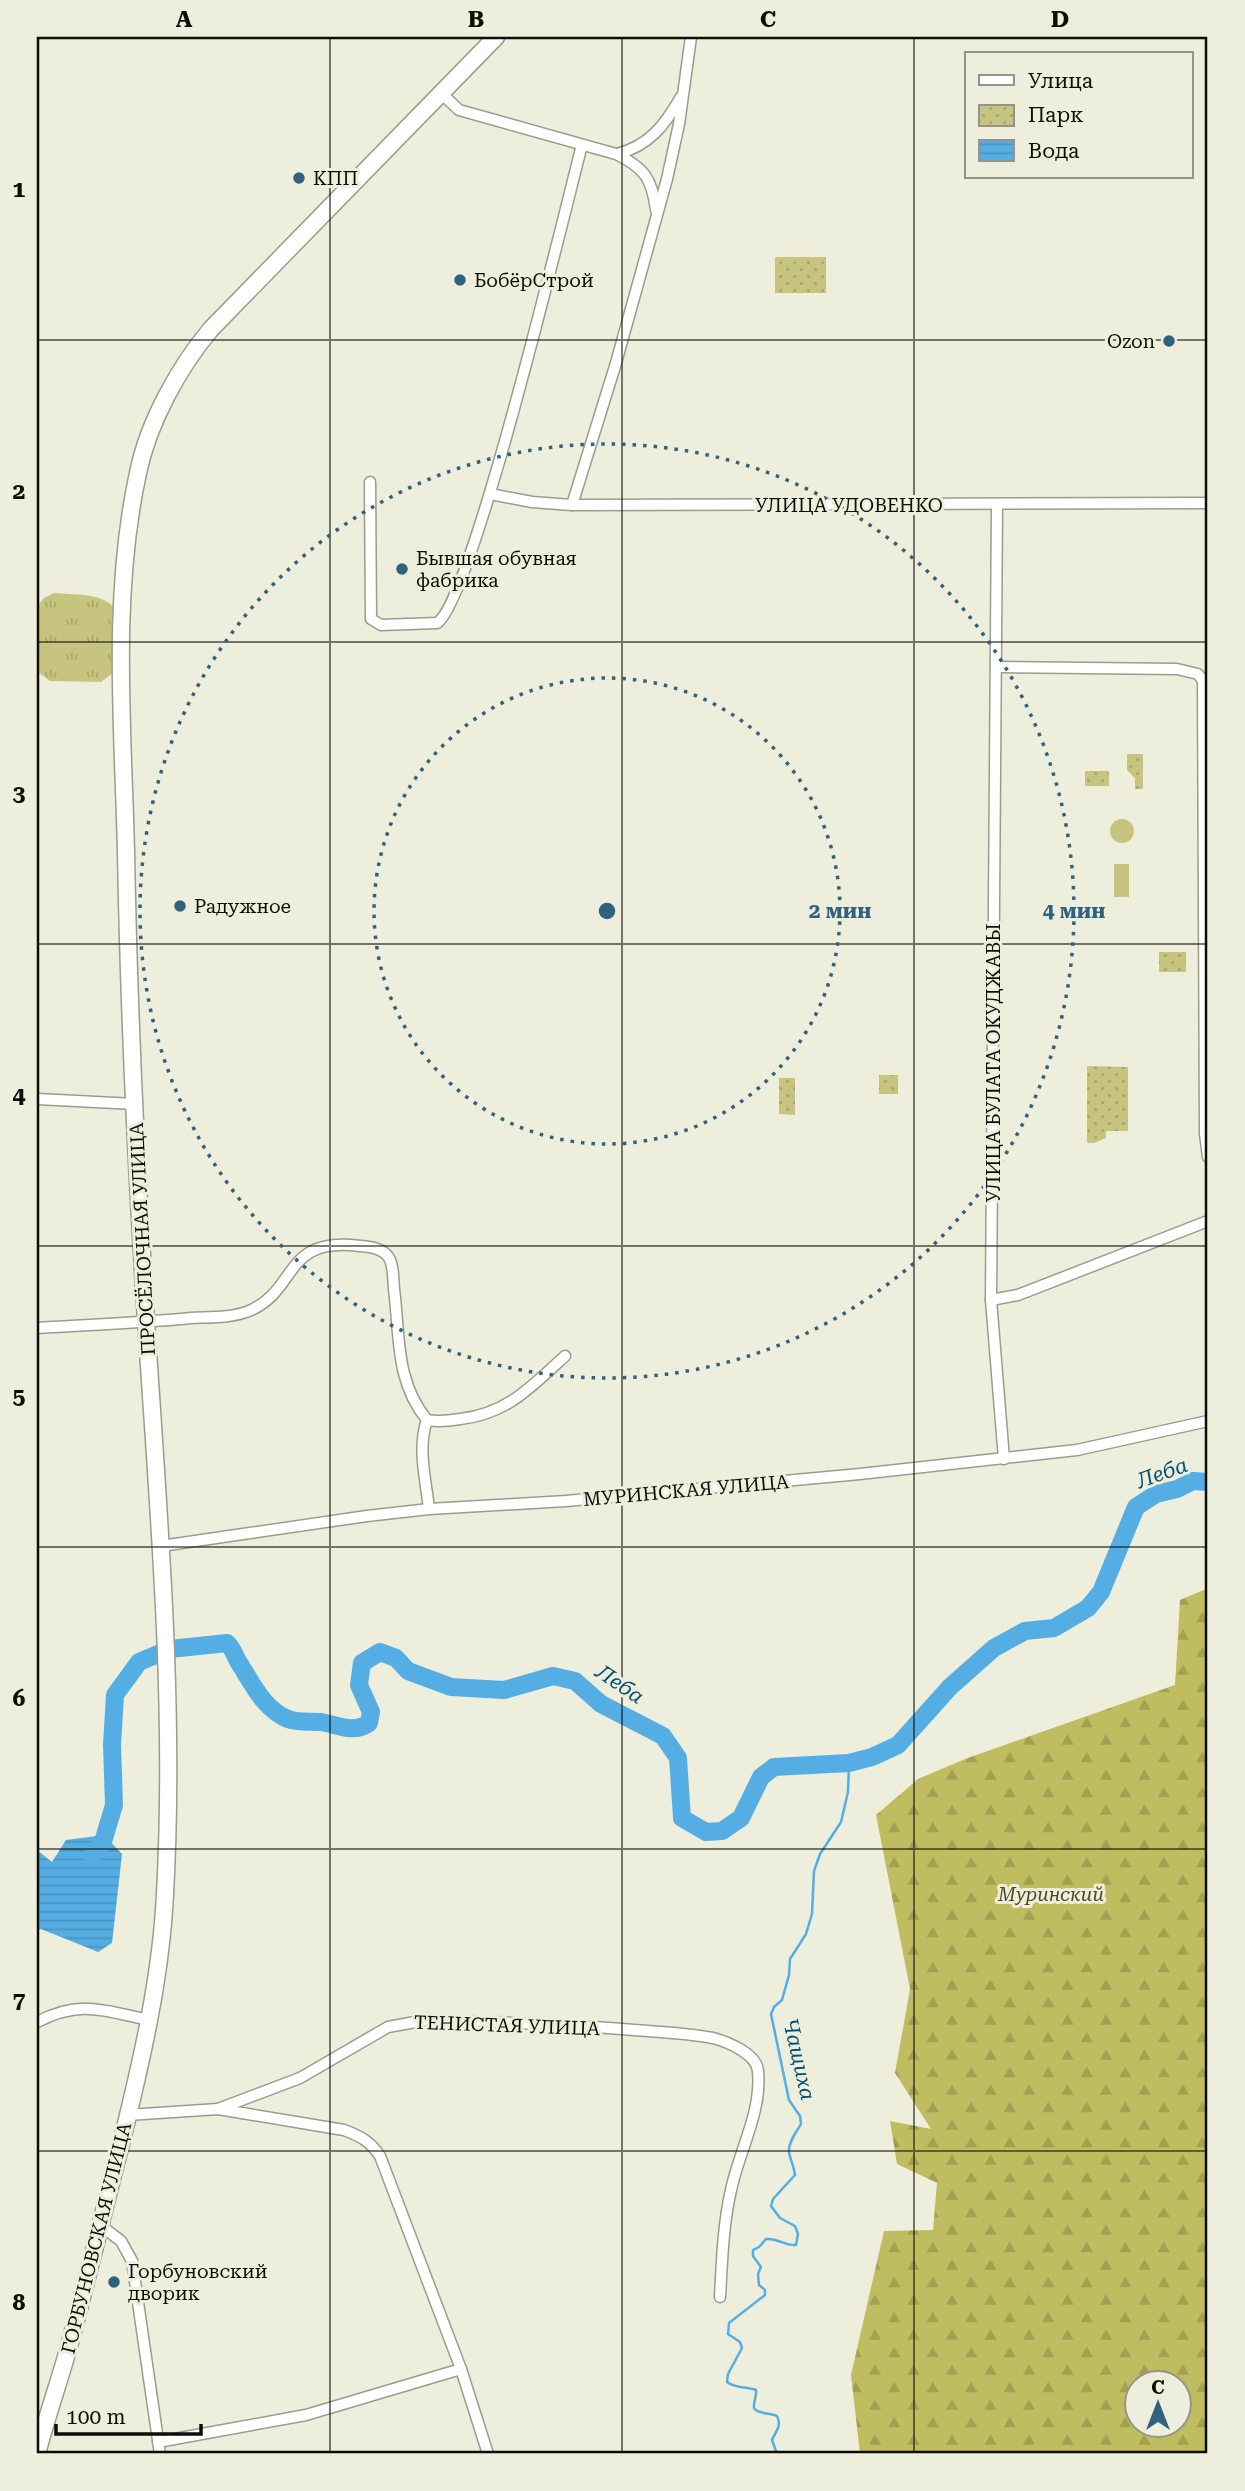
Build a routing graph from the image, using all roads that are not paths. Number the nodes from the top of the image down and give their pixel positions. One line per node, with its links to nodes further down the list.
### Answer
1 (496, 37): 4 (main road, ПРОСЁЛОЧНАЯ УЛИЦА)
2 (691, 37): 3 (street)
3 (683, 92): 6 (street); 7 (street)
4 (441, 93): 5 (street); 15 (main road, ПРОСЁЛОЧНАЯ УЛИЦА)
5 (582, 145): 6 (street); 9 (street)
6 (616, 154): 7 (street)
7 (656, 213): 11 (street)
8 (370, 482): 9 (street)
9 (490, 495): 11 (street, УЛИЦА УДОВЕНКО)
10 (1208, 503): 12 (street, УЛИЦА УДОВЕНКО)
11 (572, 505): 12 (street, УЛИЦА УДОВЕНКО)
12 (997, 505): 13 (street, УЛИЦА БУЛАТА ОКУДЖАВЫ)
13 (996, 667): 16 (street); 18 (street, УЛИЦА БУЛАТА ОКУДЖАВЫ)
14 (37, 1099): 15 (street)
15 (135, 1104): 19 (main road, ПРОСЁЛОЧНАЯ УЛИЦА)
16 (1208, 1157)
17 (1208, 1221): 18 (street)
18 (991, 1300): 24 (street, УЛИЦА БУЛАТА ОКУДЖАВЫ)
19 (146, 1322): 20 (street); 22 (street); 26 (main road, ПРОСЁЛОЧНАЯ УЛИЦА)
20 (37, 1328)
21 (565, 1356): 22 (street)
22 (427, 1420): 25 (street)
23 (1208, 1421): 24 (street, МУРИНСКАЯ УЛИЦА)
24 (1004, 1458): 25 (street, МУРИНСКАЯ УЛИЦА)
25 (429, 1509): 26 (street, МУРИНСКАЯ УЛИЦА)
26 (161, 1546): 28 (main road, ПРОСЁЛОЧНАЯ УЛИЦА)
27 (39, 2020): 28 (street)
28 (150, 2020): 30 (main road, ГОРБУНОВСКАЯ УЛИЦА)
29 (218, 2109): 30 (street); 32 (street, ТЕНИСТАЯ УЛИЦА); 33 (street)
30 (128, 2115): 31 (main road, ГОРБУНОВСКАЯ УЛИЦА)
31 (100, 2225): 34 (street); 35 (main road, ГОРБУНОВСКАЯ УЛИЦА)
32 (720, 2297)
33 (461, 2369): 34 (street); 37 (street)
34 (158, 2442): 36 (street)
35 (37, 2454)
36 (160, 2454)
37 (488, 2454)

